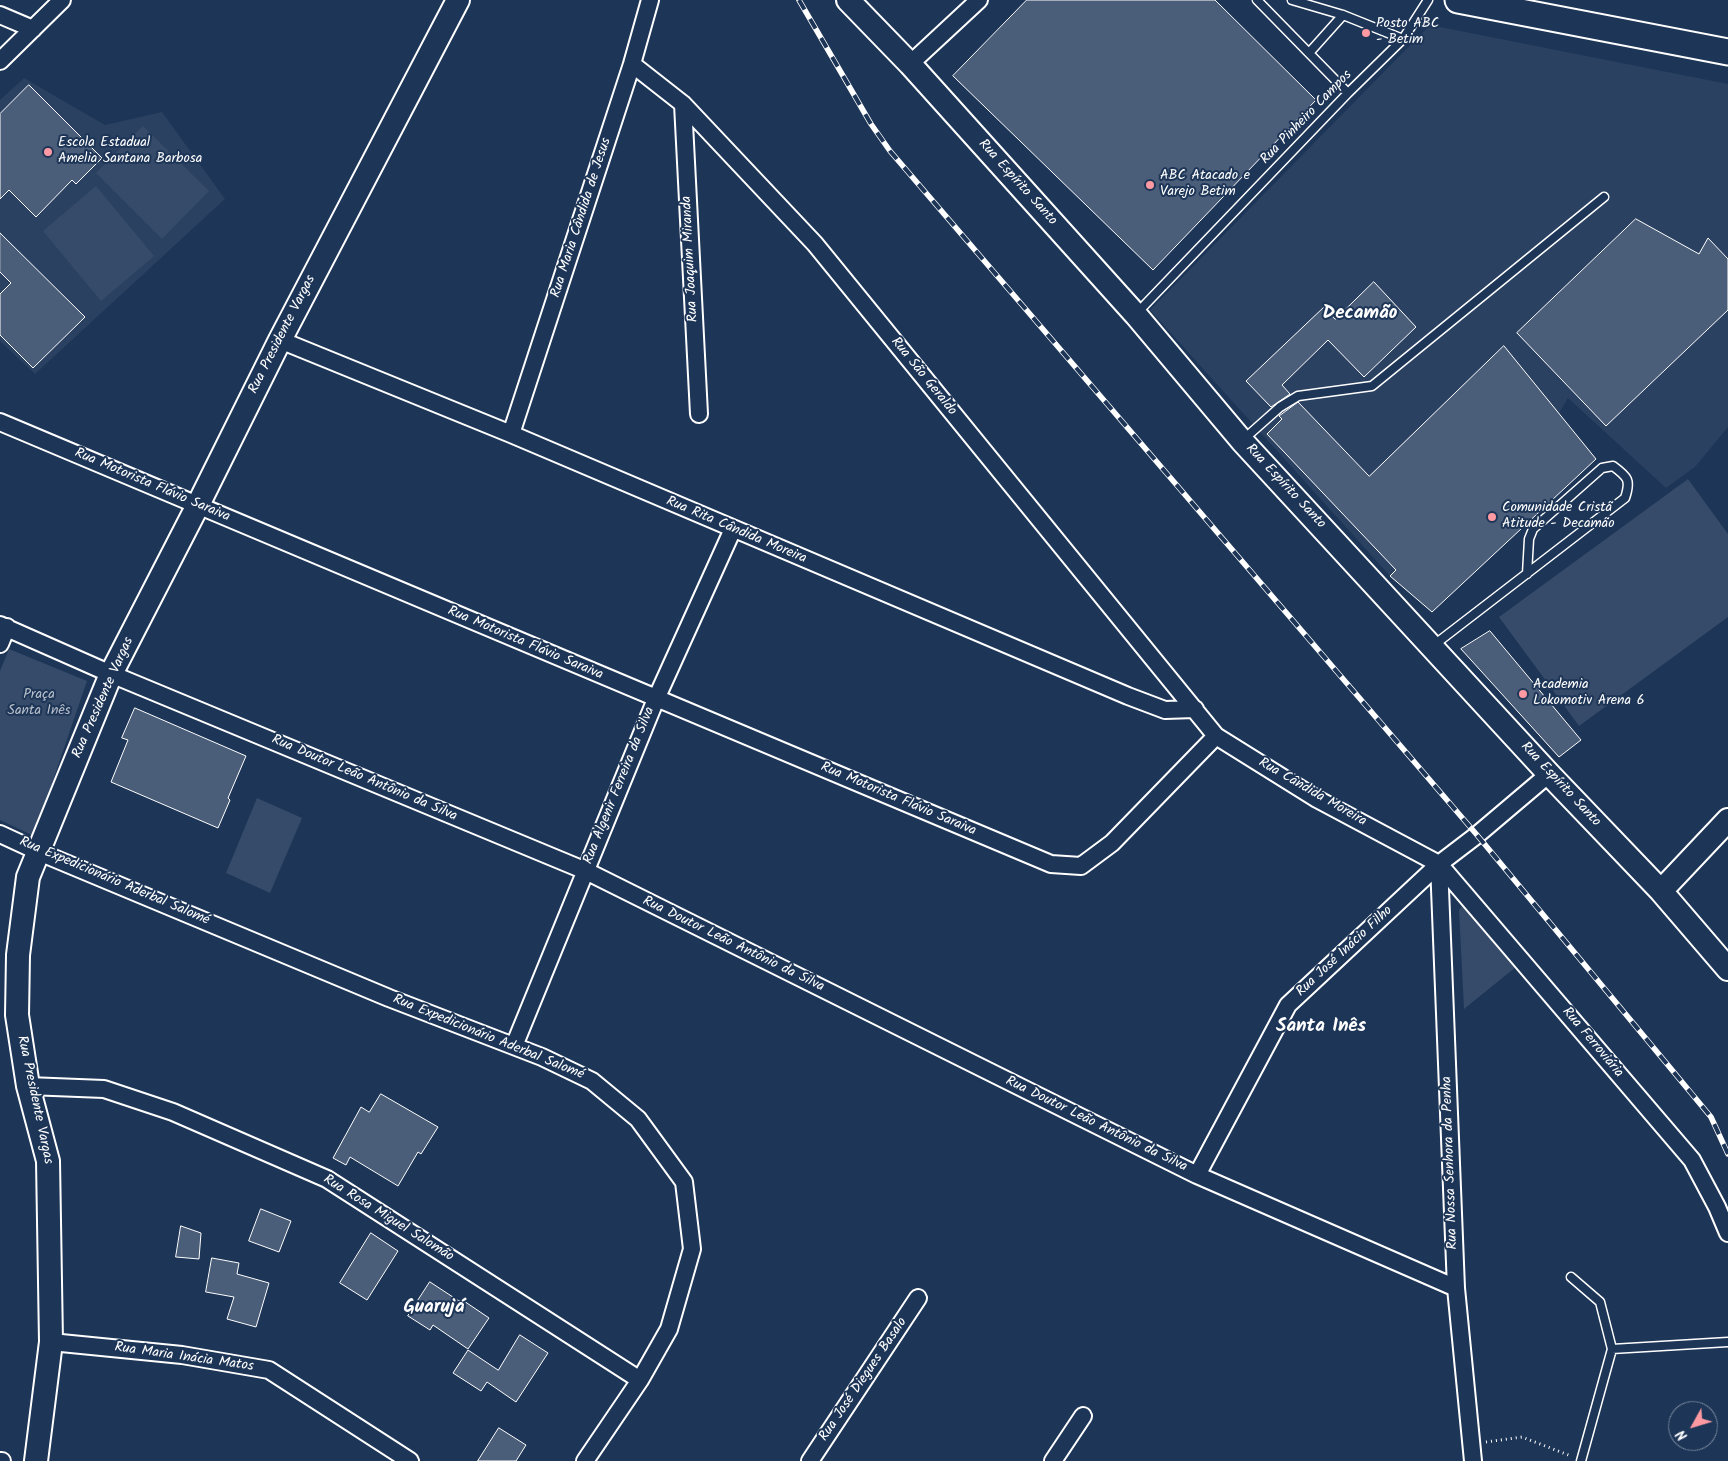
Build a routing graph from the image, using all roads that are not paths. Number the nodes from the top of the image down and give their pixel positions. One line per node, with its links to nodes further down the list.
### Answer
1 (62, 0): 12 (street)
2 (458, 0): 23 (street, Rua Presidente Vargas)
3 (650, 0): 17 (street, Rua Maria Cândida de Jesus)
4 (848, 0): 18 (street, Rua Espírito Santo)
5 (979, 0): 18 (street)
6 (1257, 0): 15 (lane)
7 (1292, 0): 10 (lane)
8 (1428, 0): 13 (lane, Rua Pinheiro Campos)
9 (1458, 0): 14 (main road)
10 (1343, 14): 13 (lane); 15 (lane)
11 (0, 15): 12 (street)
12 (33, 29): 16 (street)
13 (1403, 38): 19 (lane, Rua Pinheiro Campos)
14 (1728, 52)
15 (1309, 53): 19 (lane)
16 (0, 62)
17 (632, 64): 20 (street, Rua São Geraldo); 26 (street, Rua Maria Cândida de Jesus)
18 (910, 64): 22 (street, Rua Espírito Santo)
19 (1348, 93): 22 (lane, Rua Pinheiro Campos)
20 (683, 104): 24 (street, Rua Joaquim Miranda); 36 (street, Rua São Geraldo)
21 (1604, 197): 27 (lane)
22 (1136, 315): 27 (street, Rua Espírito Santo)
23 (280, 340): 26 (street, Rua Rita Cândida Moreira); 28 (street, Rua Presidente Vargas)
24 (700, 414)
25 (0, 422): 28 (street, Rua Motorista Flávio Saraiva)
26 (511, 434): 29 (street, Rua Rita Cândida Moreira)
27 (1242, 441): 33 (street, Rua Espírito Santo)
28 (198, 505): 34 (street, Rua Presidente Vargas); 35 (street, Rua Motorista Flávio Saraiva)
29 (733, 530): 35 (street, Rua Algenir Ferreira da Silva); 36 (street, Rua Rita Cândida Moreira)
30 (1527, 574): 30 (lane); 33 (lane)
31 (4, 626): 32 (street); 34 (street, Rua Doutor Leão Antônio da Silva)
32 (0, 644)
33 (1432, 647): 38 (street, Rua Espírito Santo)
34 (111, 674): 41 (street, Rua Presidente Vargas); 43 (street, Rua Doutor Leão Antônio da Silva)
35 (656, 699): 37 (street, Rua Motorista Flávio Saraiva); 43 (street, Rua Algenir Ferreira da Silva)
36 (1195, 709): 37 (street, Rua Cândida Moreira)
37 (1216, 736): 42 (street, Rua Cândida Moreira)
38 (1549, 774): 42 (street, Rua José Inácio Filho); 44 (street, Rua Espírito Santo)
39 (1728, 820): 44 (street)
40 (0, 834): 41 (street, Rua Expedicionário Aderbal Salomé)
41 (39, 852): 46 (street, Rua Expedicionário Aderbal Salomé); 47 (street, Rua Presidente Vargas)
42 (1439, 864): 48 (street, Rua José Inácio Filho); 49 (street, Rua Ferroviária); 51 (street, Rua Nossa Senhora da Penha)
43 (586, 871): 46 (street, Rua Algenir Ferreira da Silva); 48 (street, Rua Doutor Leão Antônio da Silva)
44 (1661, 891): 45 (street, Rua Espírito Santo)
45 (1728, 969)
46 (514, 1046): 56 (street, Rua Expedicionário Aderbal Salomé)
47 (28, 1086): 53 (street, Rua Presidente Vargas); 56 (street, Rua Rosa Miguel Salomão)
48 (1197, 1175): 51 (street, Rua Doutor Leão Antônio da Silva)
49 (1728, 1233)
50 (1571, 1276): 55 (lane)
51 (1456, 1288): 64 (street, Rua Nossa Senhora da Penha)
52 (918, 1298): 62 (street, Rua José Diegues Basalo)
53 (51, 1342): 59 (street, Rua Presidente Vargas); 60 (street, Rua Maria Inácia Matos)
54 (1728, 1342): 55 (lane)
55 (1612, 1349): 58 (lane)
56 (640, 1380): 61 (street, Rua Expedicionário Aderbal Salomé)
57 (1083, 1416): 63 (street)
58 (1581, 1460)
59 (36, 1461)
60 (410, 1461)
61 (585, 1461)
62 (810, 1461)
63 (1053, 1461)
64 (1473, 1461)

